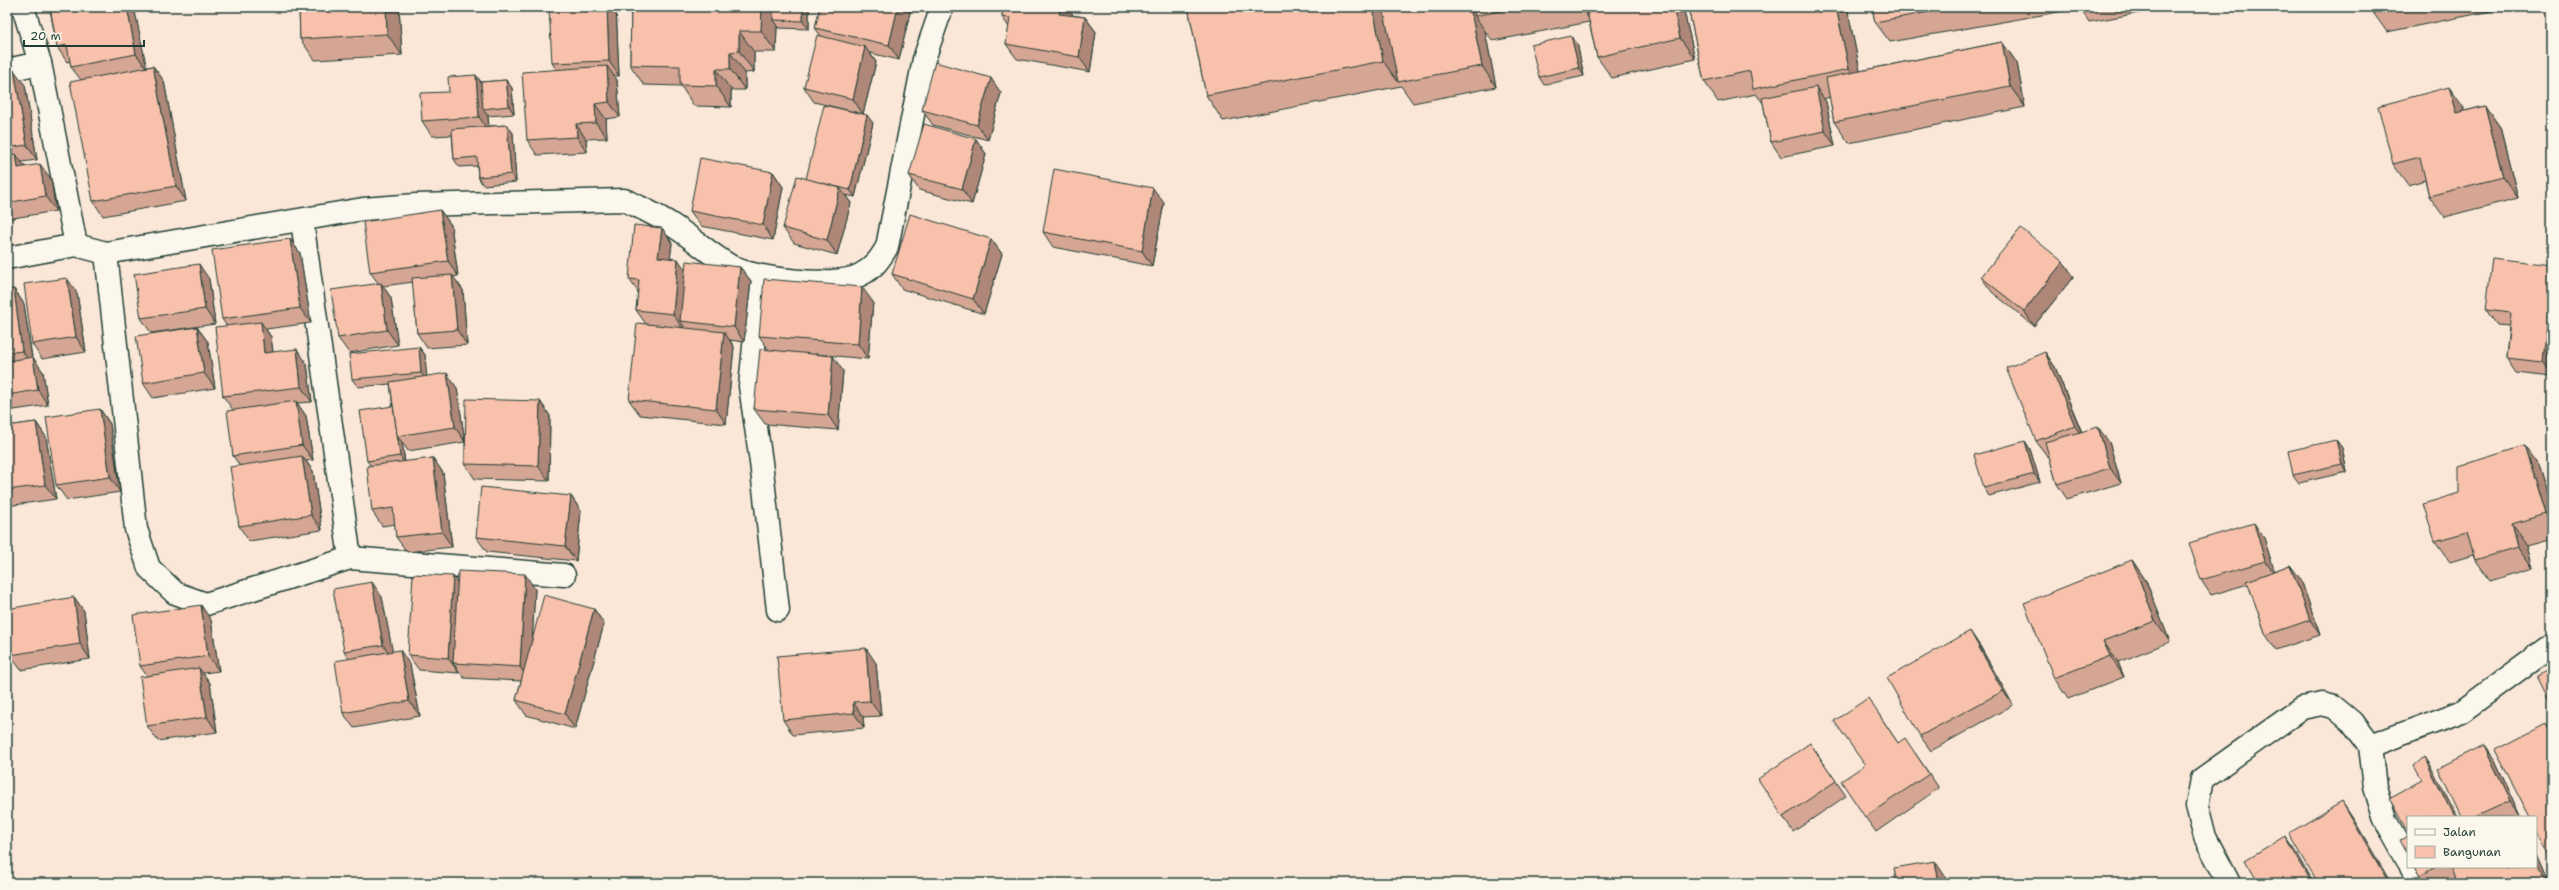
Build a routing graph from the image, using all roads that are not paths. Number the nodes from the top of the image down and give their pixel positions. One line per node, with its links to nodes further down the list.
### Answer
1 (23, 7): 3 (street)
2 (942, 7): 9 (street)
3 (40, 63): 4 (street); 6 (street)
4 (7, 70)
5 (302, 221): 7 (street); 9 (street); 10 (street)
6 (76, 245): 7 (street); 8 (street)
7 (106, 253): 10 (street)
8 (7, 258)
9 (762, 277): 12 (street)
10 (350, 558): 11 (street)
11 (564, 575)
12 (778, 610)
13 (2552, 645): 14 (street)
14 (2370, 746): 15 (street); 17 (street)
15 (2407, 859)
16 (2412, 868): 18 (street)
17 (2229, 883)
18 (2420, 883)

